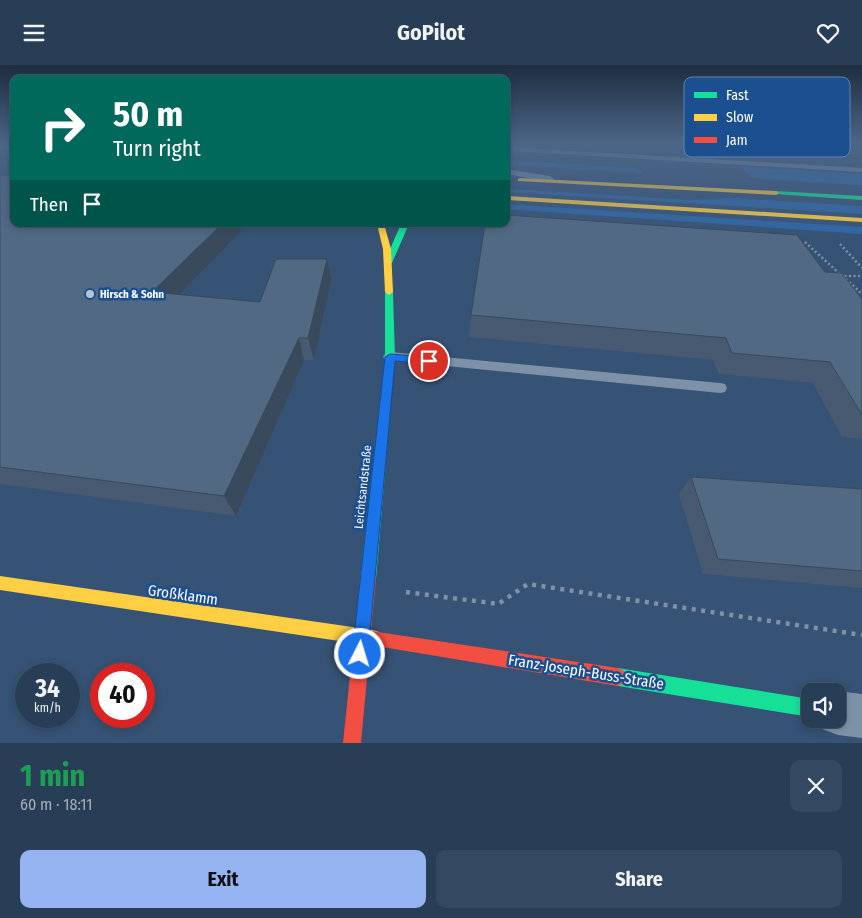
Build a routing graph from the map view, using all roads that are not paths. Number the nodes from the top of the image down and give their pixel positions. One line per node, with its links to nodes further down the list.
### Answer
1 (532, 176): 3 (lane)
2 (510, 179): 3 (street)
3 (567, 182): 5 (street)
4 (510, 198): 6 (street)
5 (862, 198)
6 (862, 220)
7 (382, 227): 9 (street, Leichtsandstraße)
8 (404, 227): 9 (street, Leichtsandstraße)
9 (388, 263): 10 (street, Leichtsandstraße)
10 (390, 357): 11 (lane); 13 (street, Leichtsandstraße)
11 (720, 388)
12 (0, 583): 13 (street, Großklamm)
13 (362, 636): 14 (street, Franz-Joseph-Buss-Straße); 17 (street, Leichtsandstraße)
14 (801, 707)
15 (846, 714): 16 (street)
16 (862, 717)
17 (352, 743)

